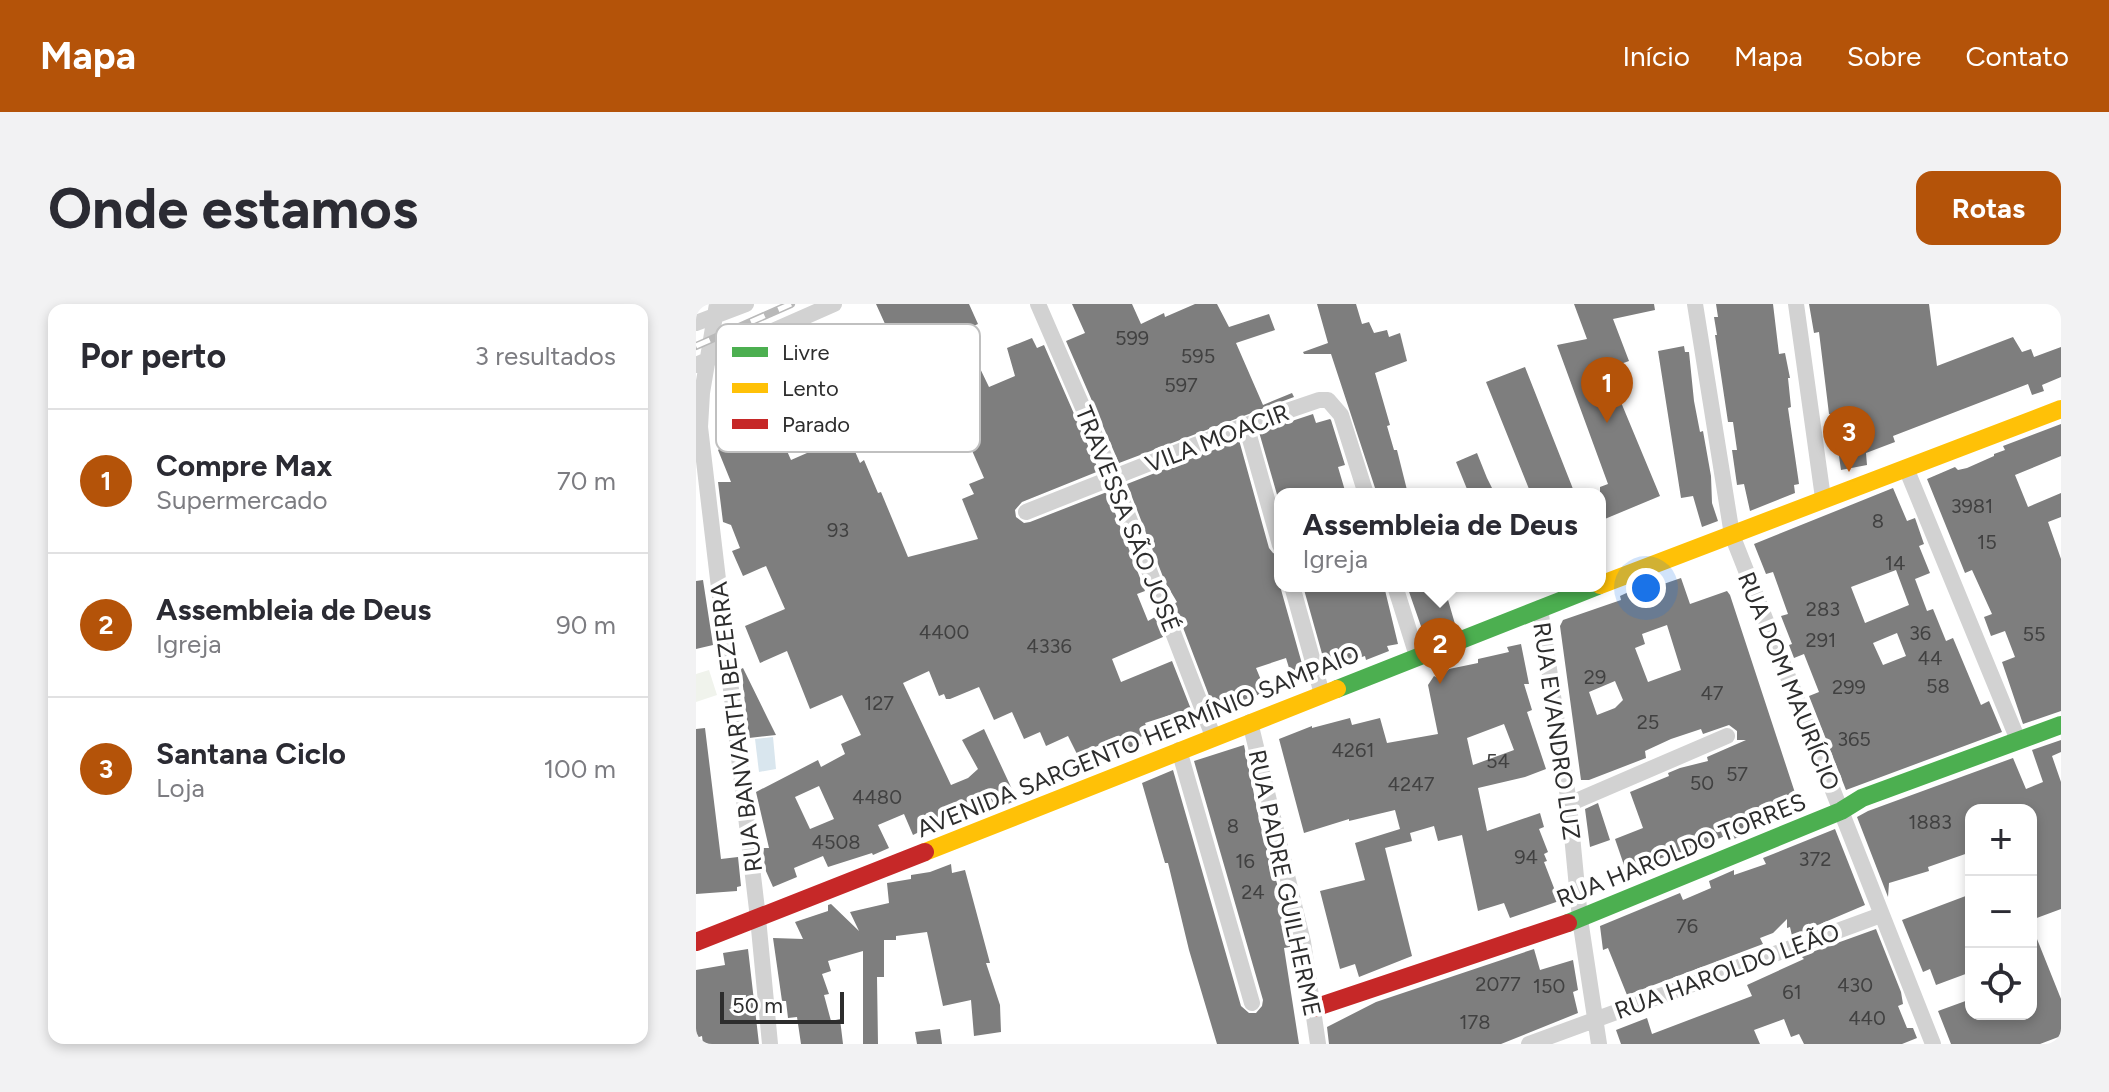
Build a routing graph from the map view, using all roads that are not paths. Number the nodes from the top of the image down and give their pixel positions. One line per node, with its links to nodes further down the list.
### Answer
1 (746, 304): 6 (street)
2 (834, 304): 8 (street)
3 (1038, 304): 13 (street, TRAVESSA SÃO JOSÉ)
4 (1695, 304): 18 (street, RUA DOM MAURÍCIO)
5 (1796, 304): 15 (street)
6 (716, 310): 7 (street); 9 (street, RUA BANVARTH BEZERRA)
7 (696, 323)
8 (788, 324)
9 (702, 362): 35 (street, RUA BANVARTH BEZERRA)
10 (2061, 409): 12 (main road, AVENIDA SARGENTO HERMÍNIO SAMPAIO)
11 (1246, 425): 13 (street, VILA MOACIR); 14 (street, VILA MOACIR); 17 (street)
12 (1906, 468): 15 (main road, AVENIDA SARGENTO HERMÍNIO SAMPAIO); 30 (street)
13 (1113, 477): 16 (street, VILA MOACIR); 28 (street, TRAVESSA SÃO JOSÉ)
14 (1364, 488)
15 (1823, 498): 18 (main road, AVENIDA SARGENTO HERMÍNIO SAMPAIO)
16 (1026, 512)
17 (1274, 524)
18 (1732, 535): 19 (main road, AVENIDA SARGENTO HERMÍNIO SAMPAIO); 33 (street, RUA DOM MAURÍCIO)
19 (1606, 583)
20 (1294, 592): 25 (street)
21 (1397, 592): 24 (street)
22 (1583, 592): 23 (main road, AVENIDA SARGENTO HERMÍNIO SAMPAIO)
23 (1540, 608): 24 (main road, AVENIDA SARGENTO HERMÍNIO SAMPAIO); 32 (street, RUA EVANDRO LUZ)
24 (1417, 656): 25 (main road, AVENIDA SARGENTO HERMÍNIO SAMPAIO)
25 (1322, 694): 26 (main road, AVENIDA SARGENTO HERMÍNIO SAMPAIO)
26 (1250, 722): 28 (main road, AVENIDA SARGENTO HERMÍNIO SAMPAIO); 39 (street, RUA PADRE GUILHERME)
27 (2061, 725): 30 (main road, RUA HAROLDO TORRES)
28 (1213, 736): 31 (main road, AVENIDA SARGENTO HERMÍNIO SAMPAIO)
29 (1727, 736): 32 (street)
30 (2018, 740): 33 (main road, RUA HAROLDO TORRES)
31 (1179, 750): 35 (main road, AVENIDA SARGENTO HERMÍNIO SAMPAIO); 38 (street)
32 (1569, 804): 36 (street, RUA EVANDRO LUZ)
33 (1841, 811): 34 (street, RUA DOM MAURÍCIO); 36 (main road, RUA HAROLDO TORRES)
34 (1881, 915): 40 (street, RUA HAROLDO LEÃO); 45 (street, RUA DOM MAURÍCIO)
35 (758, 918): 37 (main road, AVENIDA SARGENTO HERMÍNIO SAMPAIO); 41 (street, RUA BANVARTH BEZERRA)
36 (1580, 919): 39 (main road, RUA HAROLDO TORRES); 40 (street, RUA EVANDRO LUZ)
37 (696, 942)
38 (1252, 1003)
39 (1314, 1008): 42 (street, RUA PADRE GUILHERME)
40 (1596, 1019): 43 (street, RUA HAROLDO LEÃO); 44 (street, RUA EVANDRO LUZ)
41 (770, 1044)
42 (1318, 1044)
43 (1529, 1044)
44 (1599, 1044)
45 (1933, 1044)

